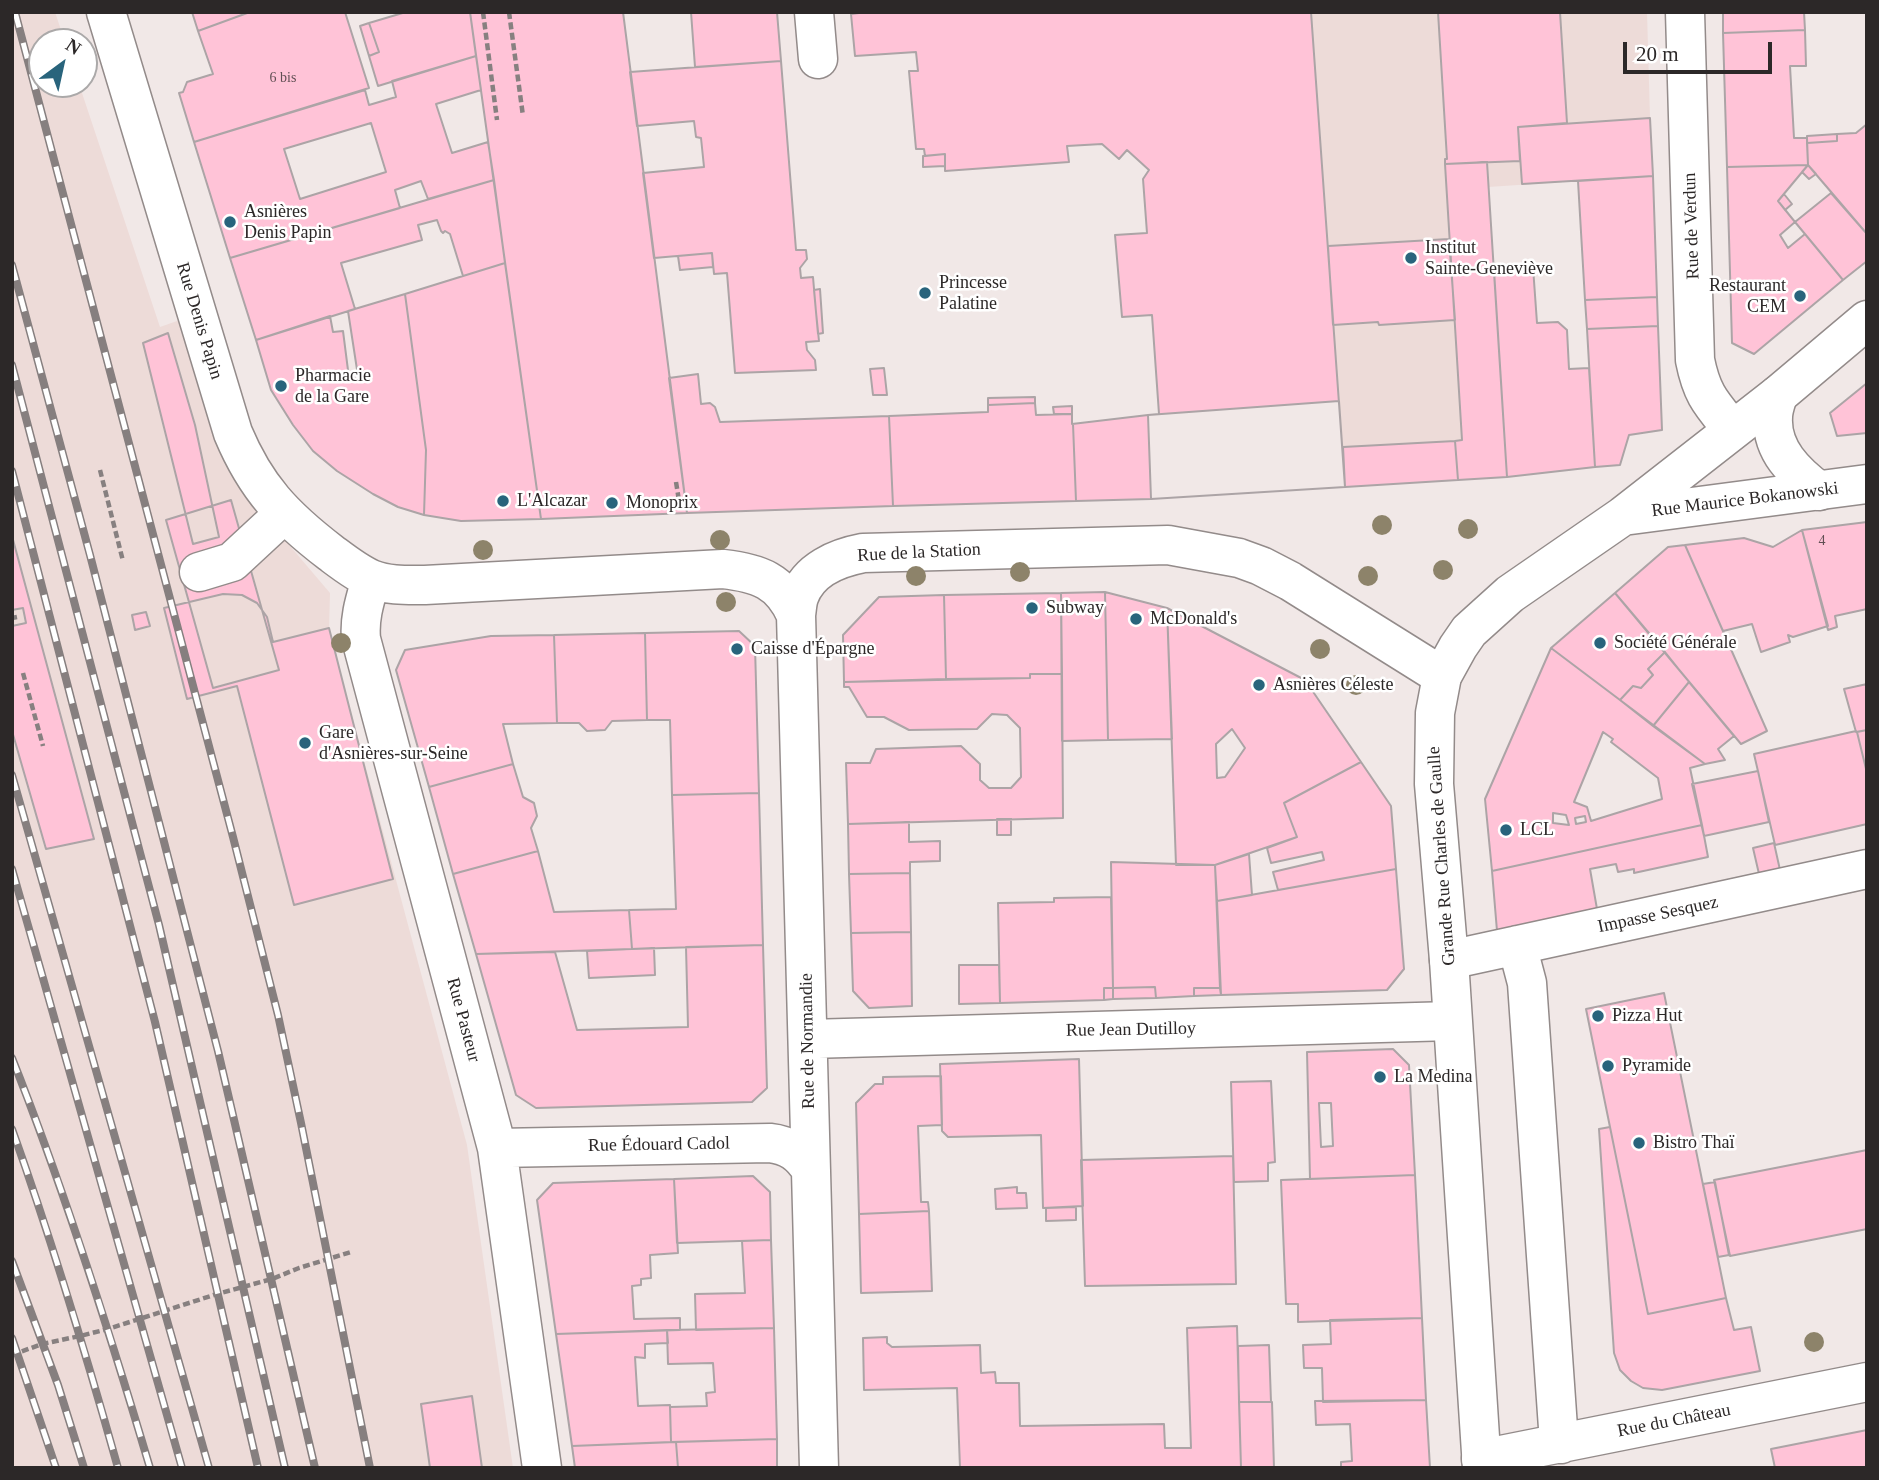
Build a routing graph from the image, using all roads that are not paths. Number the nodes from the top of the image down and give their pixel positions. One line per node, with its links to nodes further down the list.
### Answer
1 (106, 12): 13 (street, Rue Denis Papin)
2 (814, 12): 4 (street)
3 (1685, 12): 7 (street, Rue de Verdun)
4 (817, 59)
5 (1867, 320): 6 (street, Grande Rue Charles de Gaulle)
6 (1778, 395): 7 (street, Grande Rue Charles de Gaulle); 9 (street)
7 (1732, 429): 10 (street, Grande Rue Charles de Gaulle)
8 (1867, 484): 9 (street, Rue Maurice Bokanowski)
9 (1819, 491): 10 (street, Rue Maurice Bokanowski)
10 (1623, 516): 15 (street, Grande Rue Charles de Gaulle)
11 (273, 524): 12 (street)
12 (199, 572)
13 (371, 579): 14 (street); 21 (street, Rue Pasteur)
14 (796, 615): 15 (street, Rue de la Station); 20 (street, Rue de Normandie)
15 (1442, 676): 18 (street, Grande Rue Charles de Gaulle)
16 (1867, 869): 17 (street, Impasse Sesquez)
17 (1517, 945): 18 (street, Impasse Sesquez); 24 (street)
18 (1449, 960): 19 (street, Grande Rue Charles de Gaulle)
19 (1452, 1021): 20 (street, Rue Jean Dutilloy); 25 (street, Grande Rue Charles de Gaulle)
20 (809, 1039): 22 (street, Rue de Normandie)
21 (498, 1148): 22 (street, Rue Édouard Cadol); 26 (street, Rue Pasteur)
22 (811, 1170): 27 (street, Rue de Normandie)
23 (1867, 1382): 24 (street, Rue du Château)
24 (1561, 1444): 25 (street, Rue du Château)
25 (1482, 1463)
26 (542, 1468)
27 (819, 1468)

